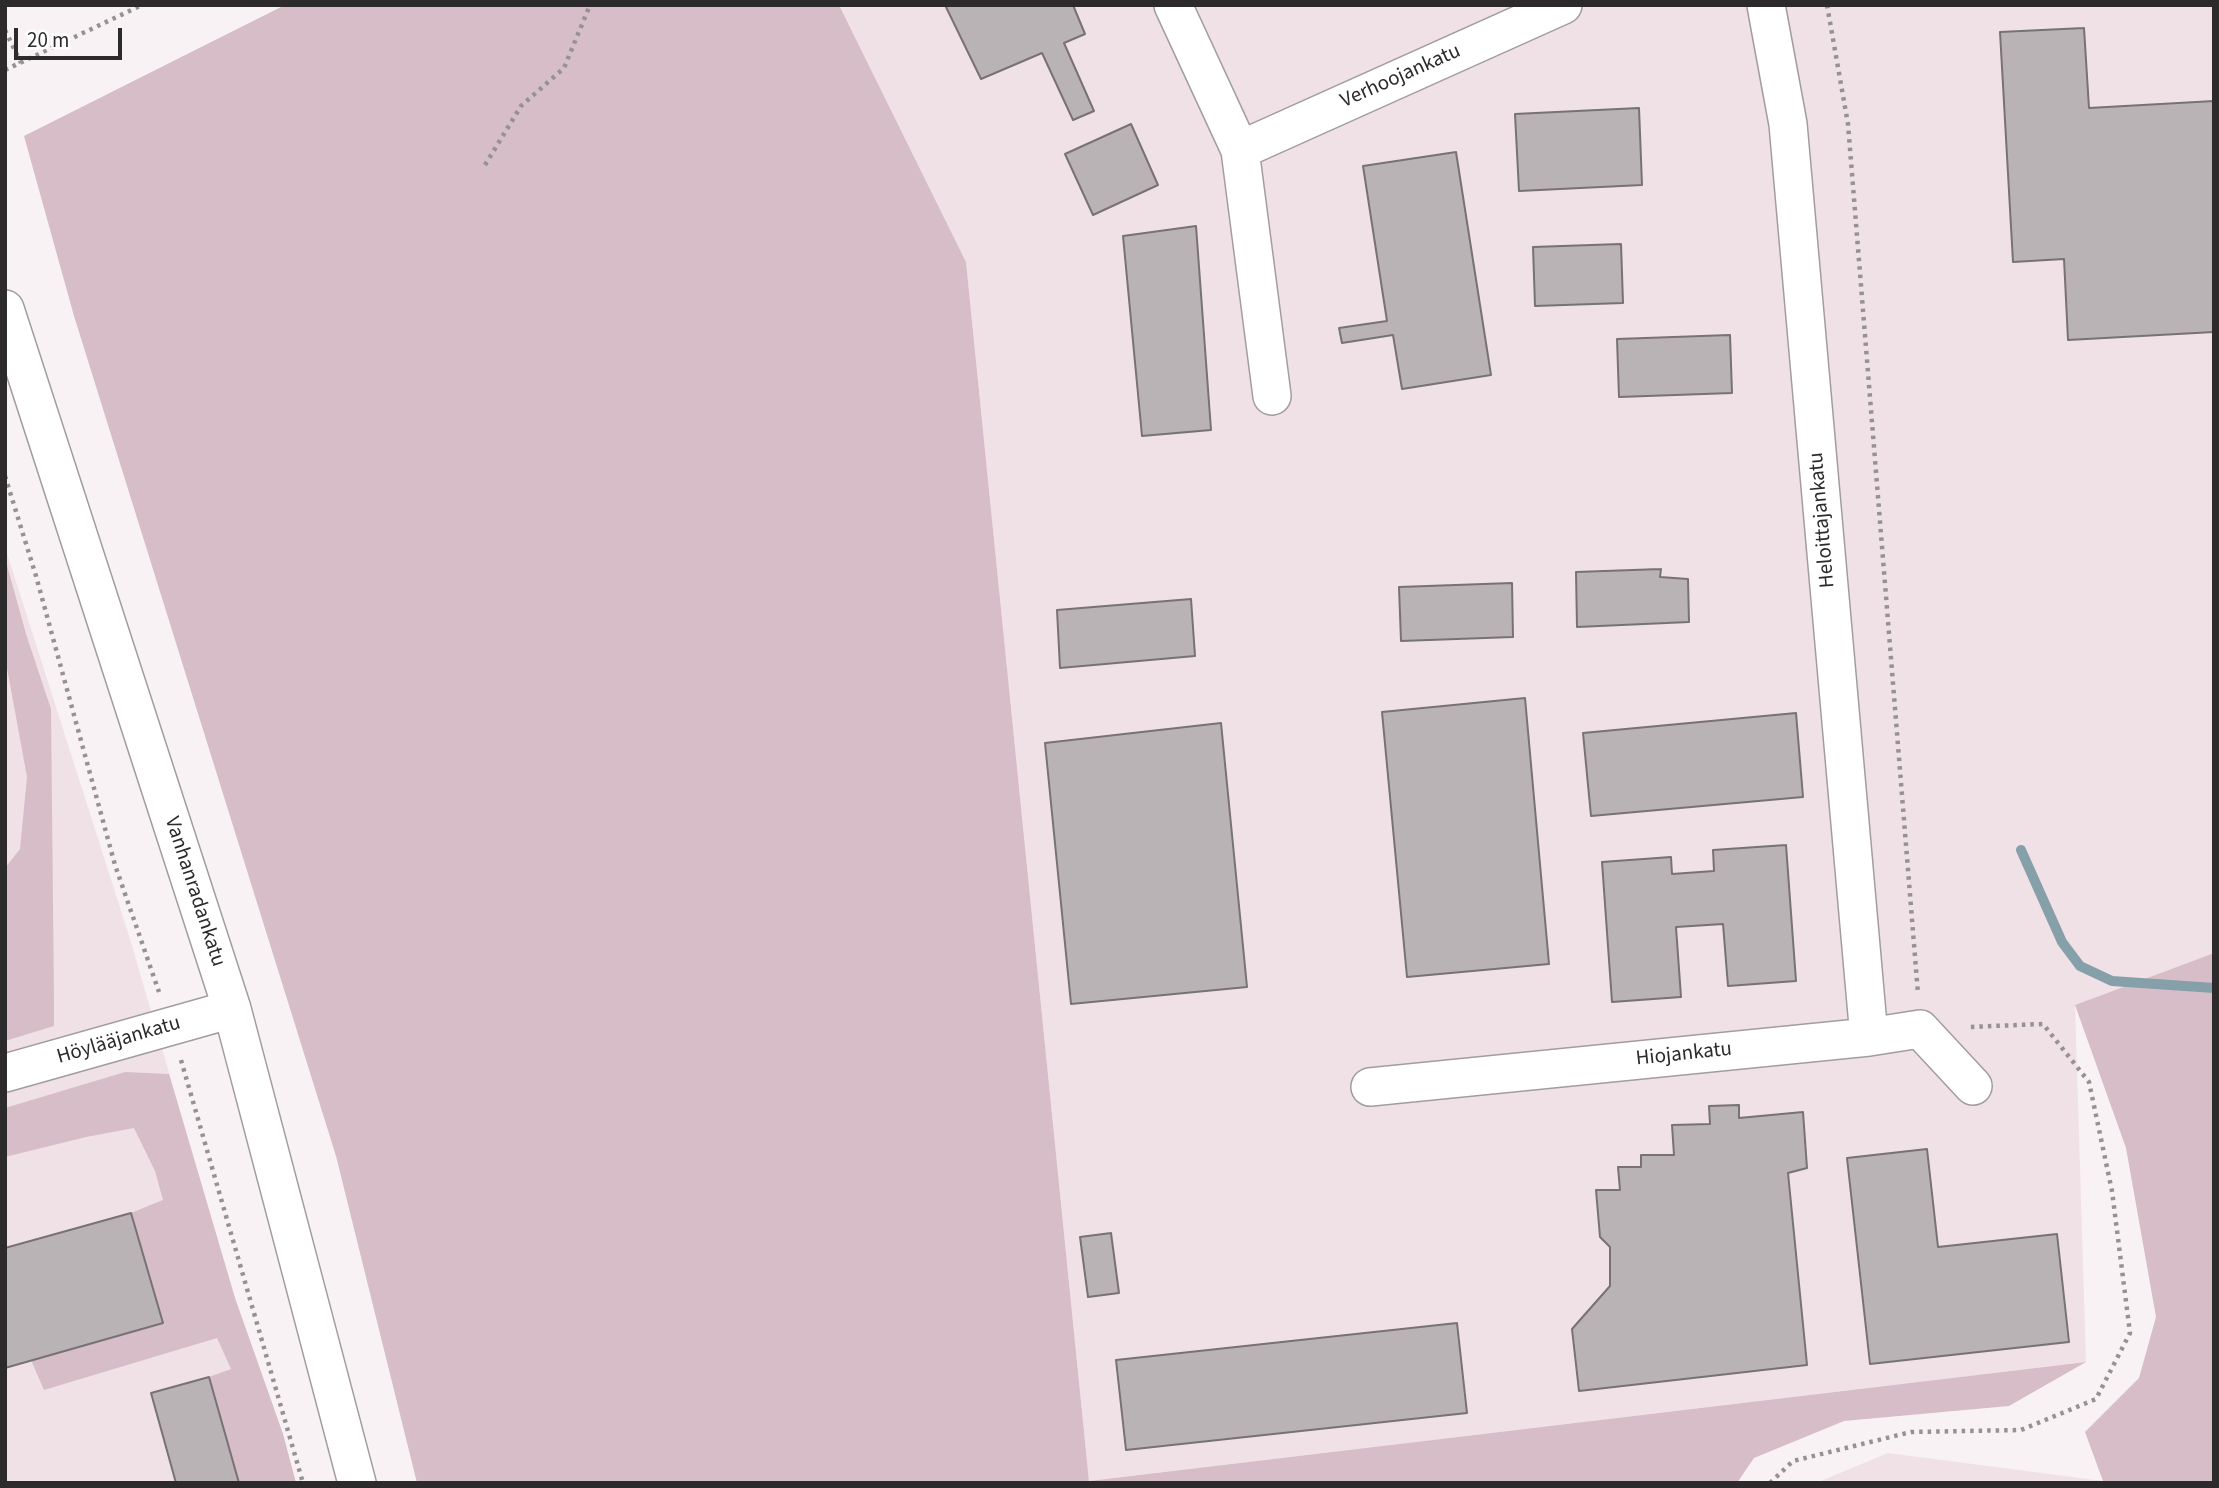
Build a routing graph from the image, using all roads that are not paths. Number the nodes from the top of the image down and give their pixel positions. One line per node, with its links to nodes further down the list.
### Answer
1 (1173, 5): 4 (street)
2 (1563, 5): 4 (street, Verhoojankatu)
3 (1766, 5): 8 (street, Heloittajankatu)
4 (1240, 150): 6 (street)
5 (5, 309): 7 (street, Vanhanradankatu)
6 (1272, 396)
7 (232, 1009): 9 (street, Höylääjankatu); 12 (street, Vanhanradankatu)
8 (1869, 1037): 10 (street, Hiojankatu); 11 (street, Hiojankatu)
9 (5, 1073)
10 (1973, 1086)
11 (1370, 1087)
12 (357, 1483)

